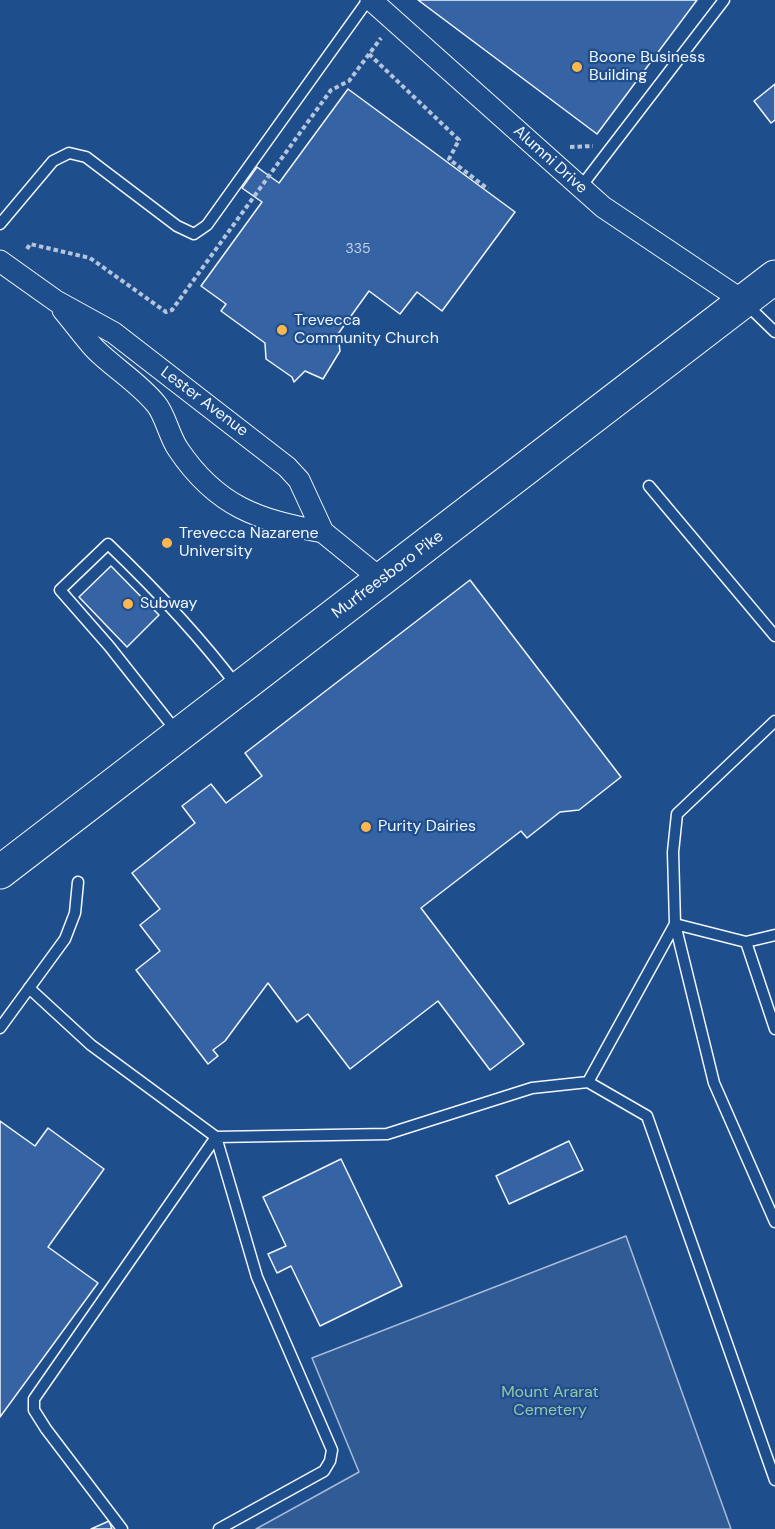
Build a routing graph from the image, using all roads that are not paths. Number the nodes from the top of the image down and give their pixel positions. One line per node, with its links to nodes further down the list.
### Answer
1 (370, 0): 3 (street, Alumni Drive); 4 (lane)
2 (724, 0): 3 (lane)
3 (580, 188): 8 (street, Alumni Drive)
4 (0, 224)
5 (0, 261): 7 (street, Lester Avenue)
6 (775, 277): 8 (main road, Murfreesboro Pike)
7 (56, 301): 10 (street, Lester Avenue); 11 (street, Lester Avenue)
8 (743, 301): 9 (lane); 14 (main road, Murfreesboro Pike)
9 (775, 332)
10 (176, 382): 11 (street); 13 (street, Lester Avenue)
11 (157, 405): 13 (street, Lester Avenue)
12 (649, 486): 15 (lane)
13 (323, 532): 14 (street, Lester Avenue)
14 (382, 580): 16 (main road, Murfreesboro Pike)
15 (775, 636)
16 (239, 689): 18 (main road, Murfreesboro Pike); 18 (lane)
17 (775, 721): 21 (lane)
18 (179, 734): 19 (main road, Murfreesboro Pike)
19 (0, 872)
20 (78, 882): 24 (lane)
21 (675, 924): 23 (lane); 27 (lane); 29 (lane)
22 (775, 935): 23 (lane)
23 (746, 942): 26 (lane)
24 (29, 988): 25 (lane); 28 (lane)
25 (0, 1028)
26 (775, 1029)
27 (588, 1082): 28 (lane); 30 (lane)
28 (216, 1137): 31 (lane); 32 (lane)
29 (775, 1222)
30 (775, 1480)
31 (122, 1529)
32 (219, 1529)

